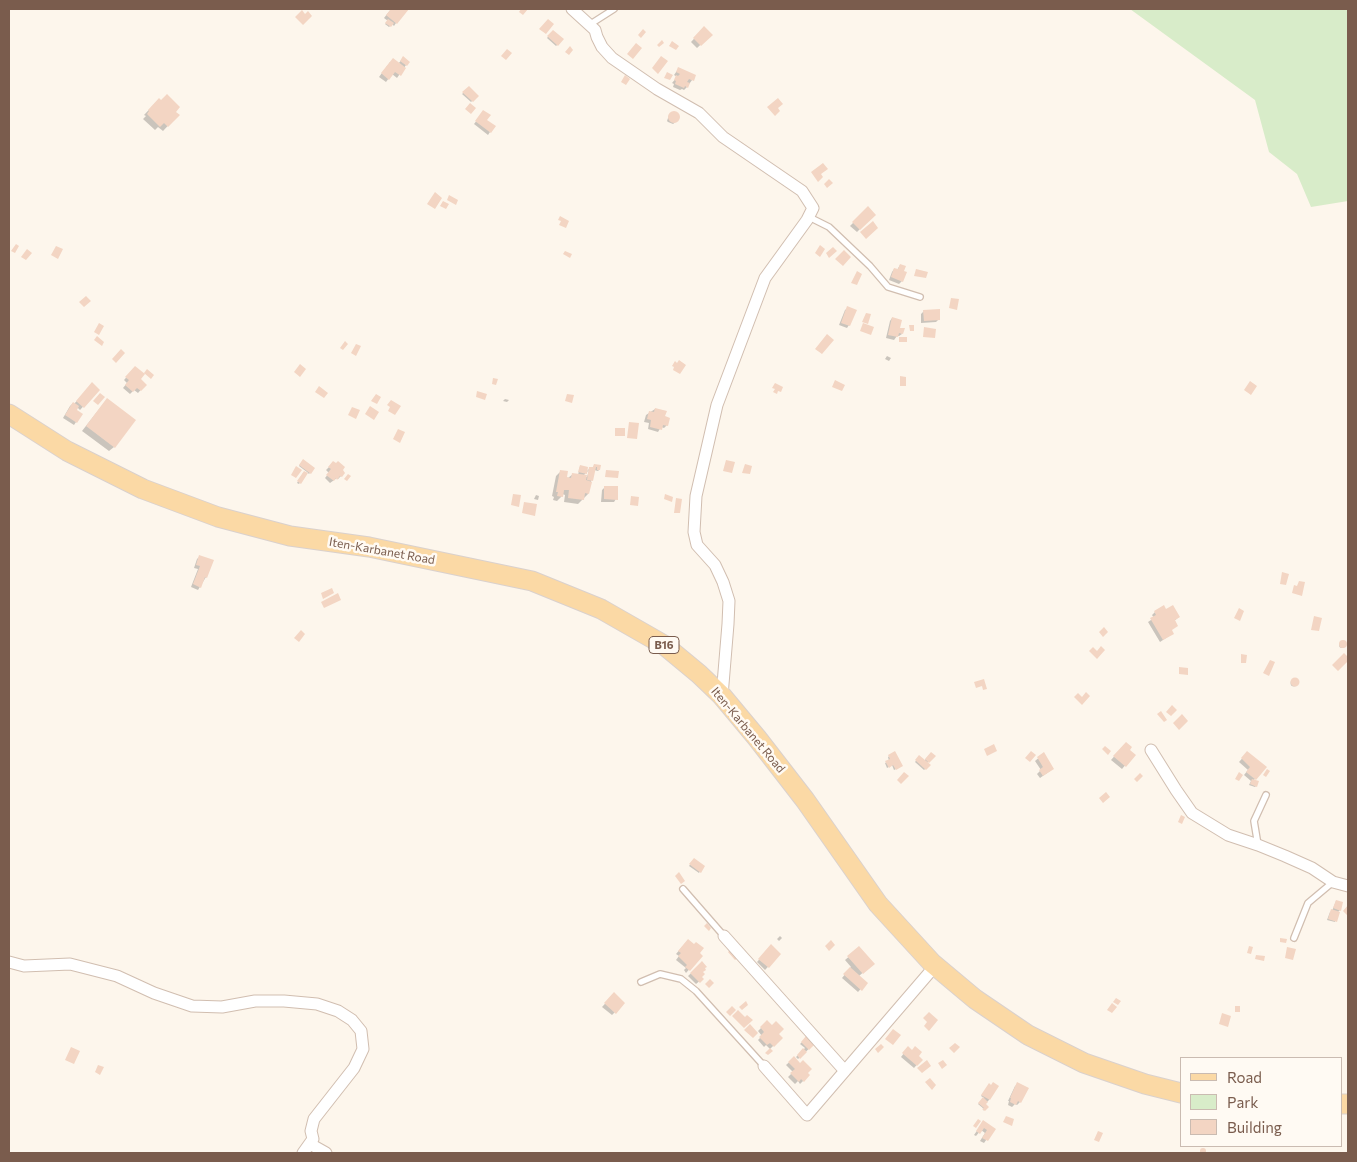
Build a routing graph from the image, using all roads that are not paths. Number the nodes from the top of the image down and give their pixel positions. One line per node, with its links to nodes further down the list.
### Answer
1 (572, 9): 3 (street)
2 (614, 9): 3 (lane)
3 (590, 25): 4 (street)
4 (809, 217): 5 (lane); 7 (street)
5 (920, 297)
6 (9, 414): 7 (main road, Iten-Karbanet Road / B16)
7 (722, 696): 17 (main road, Iten-Karbanet Road / B16)
8 (1151, 750): 10 (street)
9 (1266, 795): 10 (lane)
10 (1258, 845): 11 (street)
11 (1334, 882): 12 (street); 15 (lane)
12 (1348, 886)
13 (682, 889): 14 (lane)
14 (724, 936): 20 (street)
15 (1294, 938)
16 (9, 962): 22 (street)
17 (936, 966): 20 (street); 21 (main road, Iten-Karbanet Road / B16)
18 (641, 982): 19 (lane)
19 (764, 1066): 20 (street)
20 (845, 1071)
21 (1180, 1093)
22 (306, 1148): 23 (street)
23 (326, 1153)

